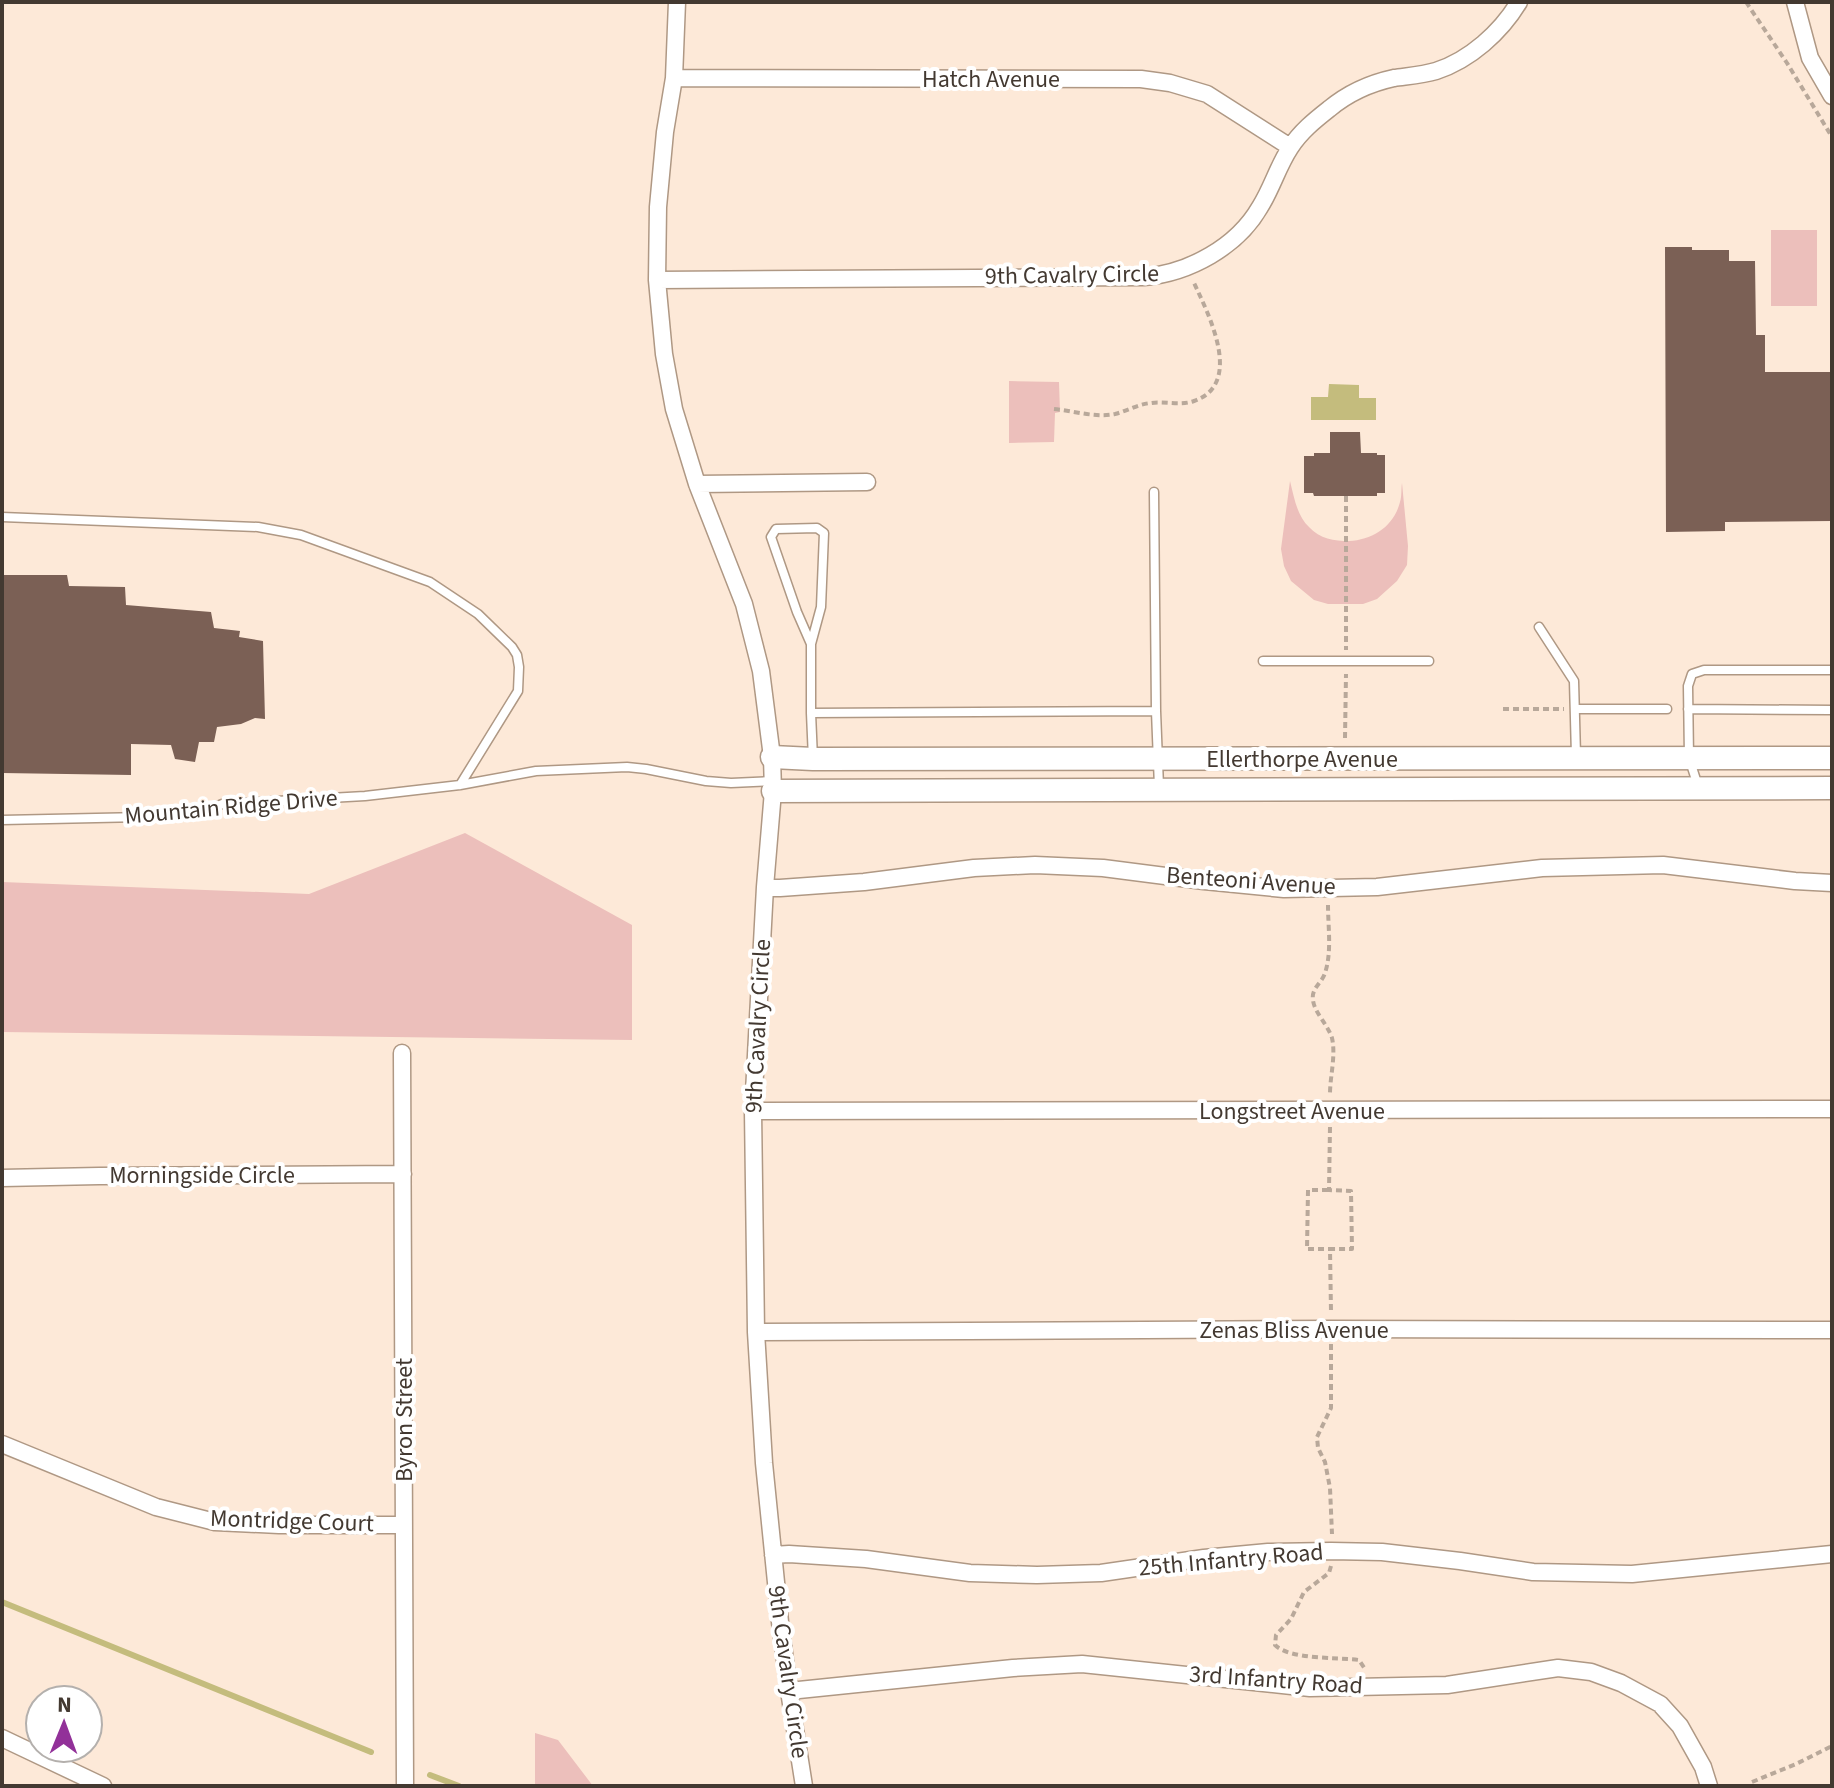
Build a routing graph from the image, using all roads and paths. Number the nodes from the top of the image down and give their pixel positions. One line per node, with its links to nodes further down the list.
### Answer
1 (677, 2): 5 (street, 9th Cavalry Circle)
2 (1519, 2): 8 (street, 9th Cavalry Circle)
3 (1746, 2): 7 (path)
4 (1795, 2): 6 (street)
5 (674, 78): 8 (street, Hatch Avenue); 9 (street, 9th Cavalry Circle)
6 (1829, 86)
7 (1832, 137)
8 (1290, 147): 9 (street, 9th Cavalry Circle)
9 (657, 280): 13 (street, 9th Cavalry Circle)
10 (1193, 280): 11 (path)
11 (1054, 409)
12 (867, 482): 13 (street)
13 (697, 484): 31 (street, 9th Cavalry Circle)
14 (1154, 492): 28 (lane)
15 (1346, 496): 20 (path)
16 (2, 517): 37 (lane)
17 (1539, 627): 24 (lane)
18 (811, 644): 18 (lane); 29 (lane)
19 (1263, 661): 20 (lane)
20 (1346, 661): 21 (lane); 30 (path)
21 (1429, 661)
22 (1832, 670): 26 (lane)
23 (1503, 709): 24 (path)
24 (1576, 709): 25 (lane); 36 (lane)
25 (1667, 709)
26 (1688, 709): 27 (lane); 32 (lane)
27 (1832, 710)
28 (1156, 711): 29 (lane); 35 (lane)
29 (811, 713): 34 (lane)
30 (1345, 740)
31 (772, 757): 34 (street, Ellerthorpe Avenue); 38 (street, 9th Cavalry Circle)
32 (1689, 758): 33 (street, Ellerthorpe Avenue); 36 (street, Ellerthorpe Avenue); 39 (lane)
33 (1832, 758)
34 (813, 759): 35 (street, Ellerthorpe Avenue)
35 (1158, 759): 36 (street, Ellerthorpe Avenue); 41 (lane)
36 (1576, 759)
37 (460, 785): 38 (lane, Mountain Ridge Drive); 42 (lane, Mountain Ridge Drive)
38 (772, 786): 41 (street, Ellerthorpe Avenue); 44 (street, 9th Cavalry Circle)
39 (1699, 788): 40 (street, Ellerthorpe Avenue); 41 (street, Ellerthorpe Avenue)
40 (1832, 788)
41 (1159, 790)
42 (2, 820)
43 (1832, 883): 44 (street, Benteoni Avenue)
44 (765, 887): 47 (street, 9th Cavalry Circle)
45 (402, 1053): 48 (street, Byron Street)
46 (1832, 1109): 47 (street, Longstreet Avenue)
47 (753, 1111): 53 (street, 9th Cavalry Circle)
48 (403, 1174): 49 (street, Morningside Circle); 55 (street, Byron Street)
49 (2, 1178)
50 (1329, 1190): 51 (path)
51 (1330, 1249)
52 (1832, 1330): 53 (street, Zenas Bliss Avenue)
53 (756, 1332): 57 (street, 9th Cavalry Circle)
54 (2, 1444): 55 (street, Montridge Court)
55 (404, 1525): 63 (street, Byron Street)
56 (1832, 1554): 57 (street, 25th Infantry Road)
57 (773, 1555): 58 (street, 9th Cavalry Circle)
58 (789, 1691): 64 (street, 9th Cavalry Circle); 65 (street, 3rd Infantry Road)
59 (2, 1738): 62 (street)
60 (1832, 1746): 61 (path)
61 (1752, 1782)
62 (103, 1786)
63 (405, 1786)
64 (804, 1786)
65 (1709, 1786)

